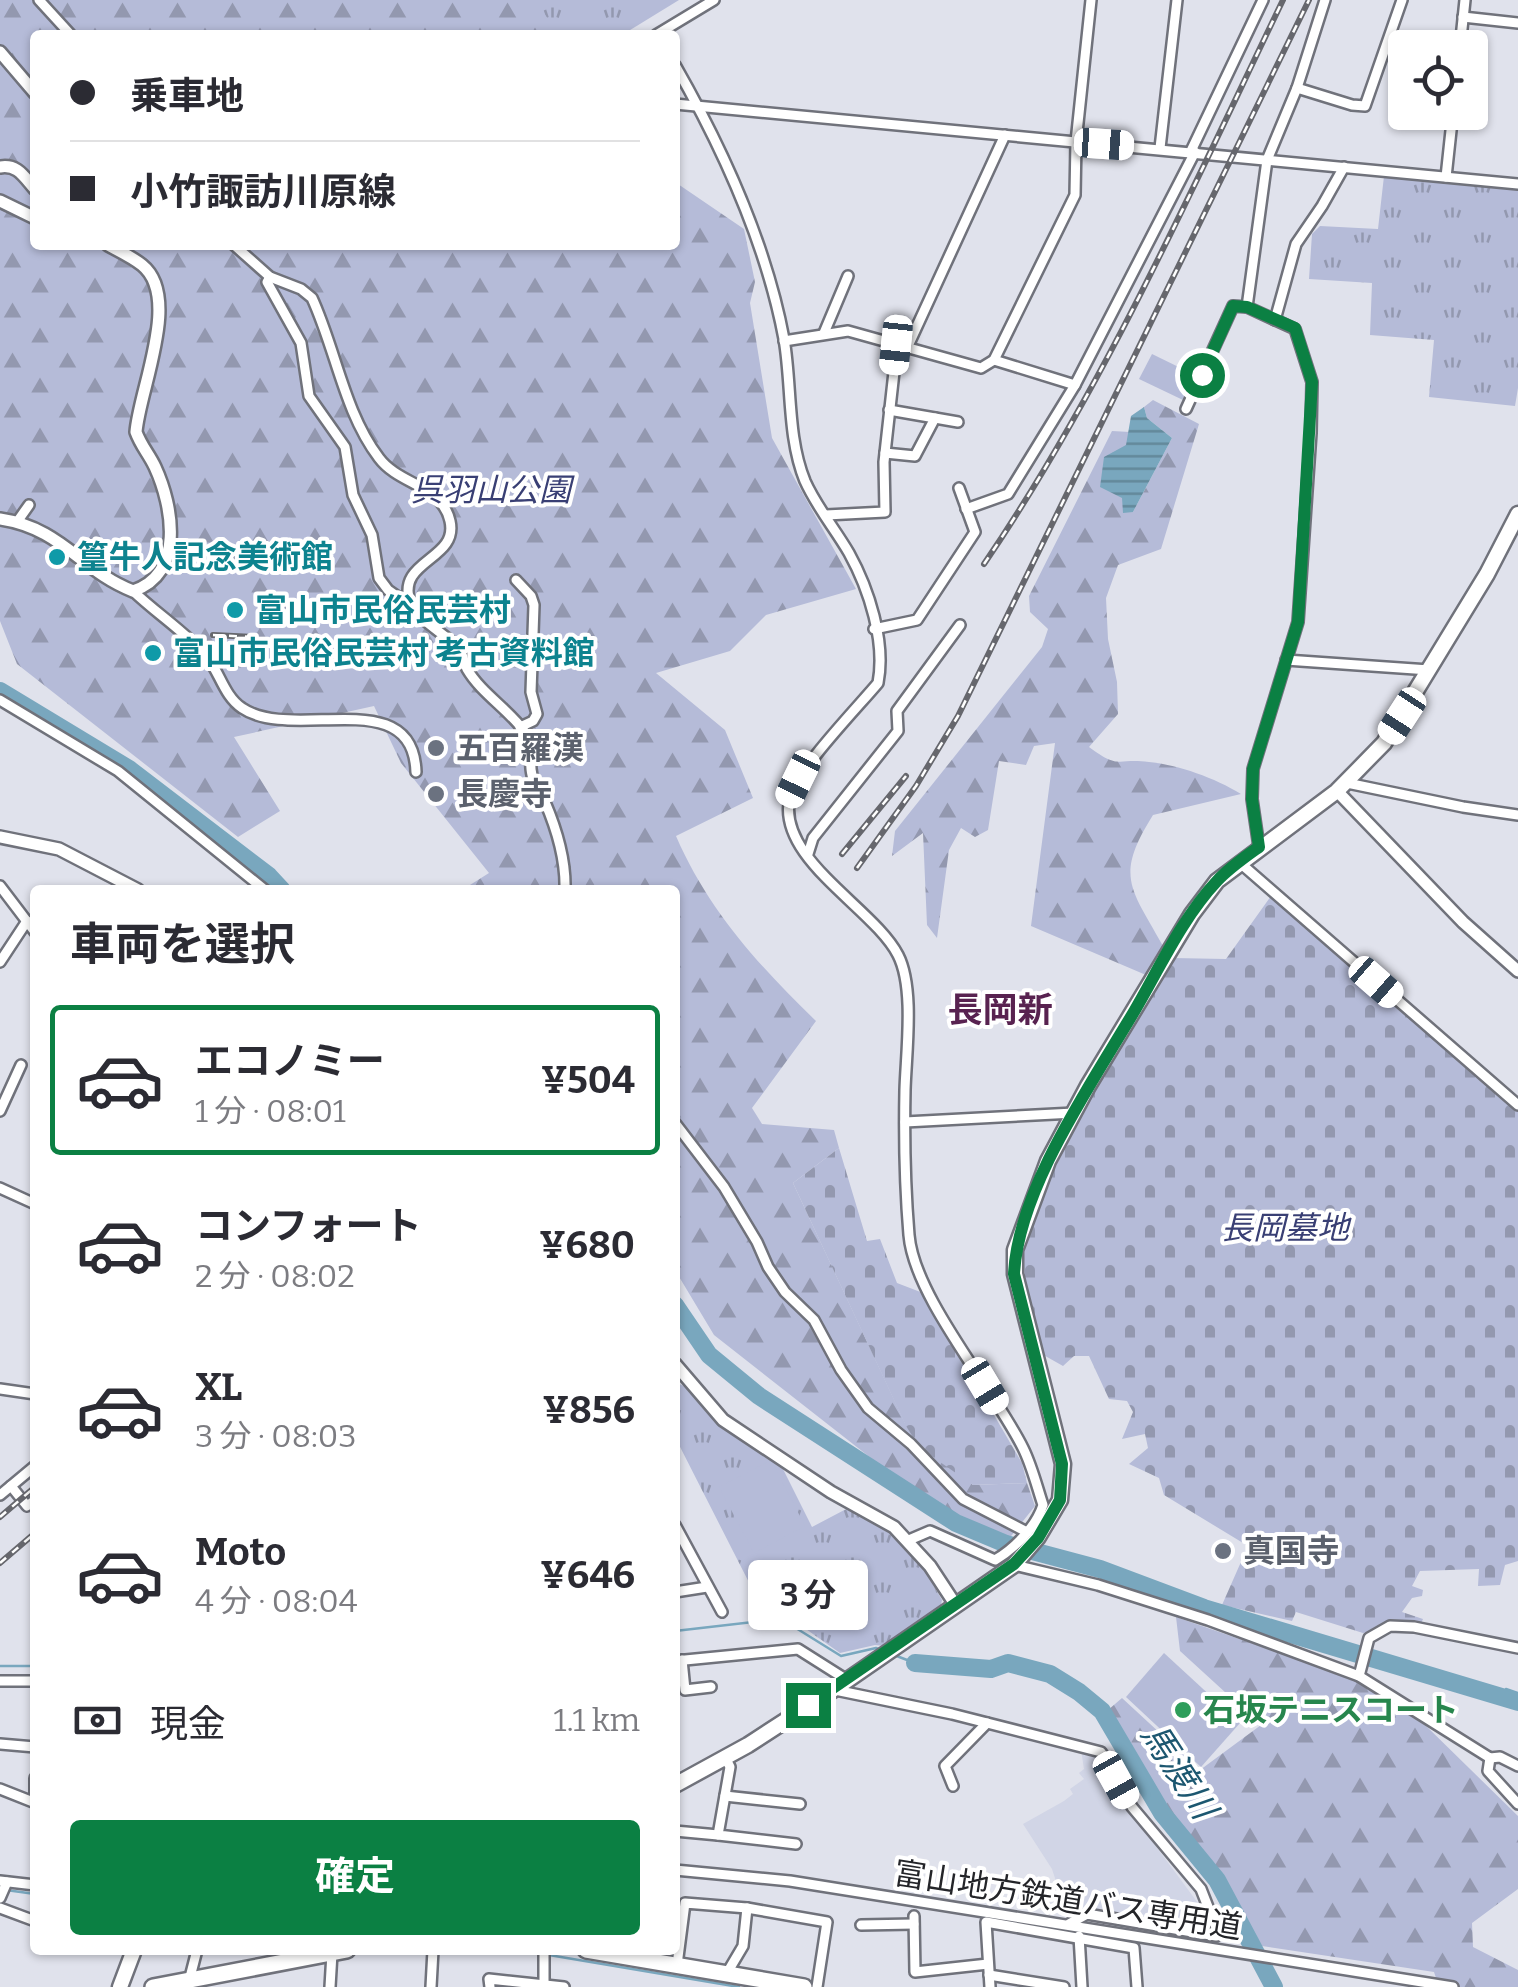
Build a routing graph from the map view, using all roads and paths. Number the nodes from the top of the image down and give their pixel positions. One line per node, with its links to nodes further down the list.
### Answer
1 (38, 0): 11 (street)
2 (714, 0): 12 (street)
3 (1092, 0): 22 (street)
4 (1177, 0): 23 (street)
5 (1263, 0): 24 (street)
6 (1324, 0): 17 (street)
7 (1402, 0): 17 (street)
8 (1465, 0): 9 (street)
9 (1463, 16): 10 (street); 13 (street)
10 (1518, 23)
11 (65, 30)
12 (665, 30)
13 (1462, 30)
14 (0, 52): 16 (street)
15 (680, 74): 19 (street)
16 (30, 87)
17 (1297, 88): 25 (street)
18 (680, 105): 19 (street)
19 (698, 107): 21 (street); 40 (street)
20 (1451, 130): 28 (street)
21 (1006, 135): 22 (street); 41 (street)
22 (1076, 142): 23 (street); 42 (street)
23 (1160, 148): 24 (street)
24 (1193, 152): 25 (street); 43 (street)
25 (1267, 160): 27 (street); 37 (street)
26 (0, 167): 29 (street)
27 (1344, 167): 28 (street); 38 (street)
28 (1446, 177): 30 (street)
29 (30, 183)
30 (1518, 184)
31 (0, 201): 32 (street)
32 (30, 216)
33 (116, 250): 57 (street)
34 (239, 250): 36 (street)
35 (848, 276): 39 (street)
36 (270, 278): 58 (street); 58 (street)
37 (1247, 307): 38 (street); 44 (street)
38 (1275, 320): 61 (street)
39 (824, 333): 40 (street); 41 (street)
40 (784, 341): 52 (street)
41 (902, 347): 42 (street); 45 (street)
42 (994, 360): 43 (street)
43 (1075, 385): 51 (street)
44 (1186, 409)
45 (890, 410): 46 (street); 48 (street)
46 (935, 418): 47 (street); 48 (street)
47 (958, 422)
48 (884, 453): 52 (street)
49 (959, 488): 51 (street)
50 (30, 504): 54 (street)
51 (966, 509): 60 (street)
52 (826, 515): 60 (street)
53 (0, 519): 54 (street)
54 (17, 522): 57 (street)
55 (1516, 523): 62 (main road)
56 (516, 580): 64 (street)
57 (133, 592): 65 (street)
58 (411, 606): 64 (street)
59 (960, 625): 70 (street)
60 (874, 629): 70 (street)
61 (1286, 660): 62 (street); 69 (street)
62 (1429, 670): 66 (main road)
63 (0, 700): 73 (street)
64 (520, 727): 74 (street)
65 (416, 772)
66 (1342, 787): 67 (street); 69 (main road); 79 (street)
67 (1518, 814)
68 (0, 836): 72 (street)
69 (1259, 847): 71 (main road)
70 (808, 854): 84 (street)
71 (1239, 862): 81 (street); 83 (main road)
72 (128, 885)
73 (259, 885)
74 (565, 885)
75 (0, 886): 76 (street)
76 (27, 921): 77 (street); 78 (street)
77 (30, 925)
78 (0, 962)
79 (1518, 972)
80 (21, 1065): 82 (street)
81 (1516, 1101)
82 (0, 1111)
83 (1074, 1112): 84 (street); 95 (main road)
84 (905, 1122): 95 (street)
85 (680, 1130): 95 (street)
86 (0, 1188): 87 (street)
87 (30, 1202)
88 (680, 1374): 97 (street)
89 (0, 1389): 90 (street)
90 (30, 1393)
91 (30, 1470): 92 (street)
92 (11, 1486): 93 (street); 94 (street)
93 (0, 1495)
94 (30, 1504)
95 (1032, 1534): 97 (street); 98 (main road)
96 (680, 1536): 99 (street)
97 (909, 1540): 101 (street)
98 (1017, 1562): 101 (main road); 106 (street)
99 (707, 1587): 100 (street); 102 (street)
100 (680, 1591)
101 (956, 1604): 107 (main road)
102 (722, 1612)
103 (1518, 1648): 106 (street)
104 (680, 1660): 107 (street)
105 (680, 1665): 110 (street)
106 (1359, 1676): 116 (street)
107 (847, 1680): 111 (main road)
108 (0, 1681): 109 (street)
109 (30, 1681)
110 (711, 1686)
111 (832, 1690): 112 (street); 115 (main road)
112 (987, 1723): 119 (street); 136 (street)
113 (0, 1744): 114 (street)
114 (30, 1747)
115 (725, 1757): 118 (main road); 121 (street)
116 (1490, 1758): 117 (street); 124 (street)
117 (1518, 1766)
118 (680, 1783)
119 (952, 1786)
120 (0, 1788): 122 (street)
121 (725, 1796): 123 (street); 126 (street)
122 (30, 1800)
123 (800, 1804)
124 (1518, 1804)
125 (680, 1830): 126 (street)
126 (718, 1834): 127 (street)
127 (796, 1844)
128 (680, 1870): 136 (street, 富山地方鉄道バス専用道)
129 (4, 1881): 130 (street); 131 (street)
130 (30, 1884)
131 (0, 1898)
132 (0, 1908): 134 (street)
133 (747, 1908): 138 (street); 149 (street); 159 (street)
134 (30, 1919)
135 (861, 1925): 148 (street)
136 (1068, 1925): 164 (street, 富山地方鉄道バス専用道)
137 (1079, 1936): 148 (street); 162 (street); 163 (street)
138 (680, 1942)
139 (132, 1955): 153 (main road)
140 (196, 1955): 150 (street)
141 (324, 1955): 150 (main road)
142 (339, 1955): 154 (street)
143 (433, 1955): 155 (street)
144 (544, 1955): 152 (street)
145 (646, 1955): 147 (main road)
146 (678, 1955): 147 (street)
147 (677, 1965): 149 (main road)
148 (988, 1970): 160 (street); 161 (street)
149 (727, 1973): 158 (main road)
150 (189, 1981): 151 (main road)
151 (158, 1986)
152 (544, 1986): 156 (street); 157 (street)
153 (120, 1987)
154 (330, 1987)
155 (431, 1987)
156 (490, 1987)
157 (564, 1987)
158 (804, 1987)
159 (817, 1987)
160 (990, 1987)
161 (1064, 1987)
162 (1082, 1987)
163 (1137, 1987)
164 (1452, 1987)

